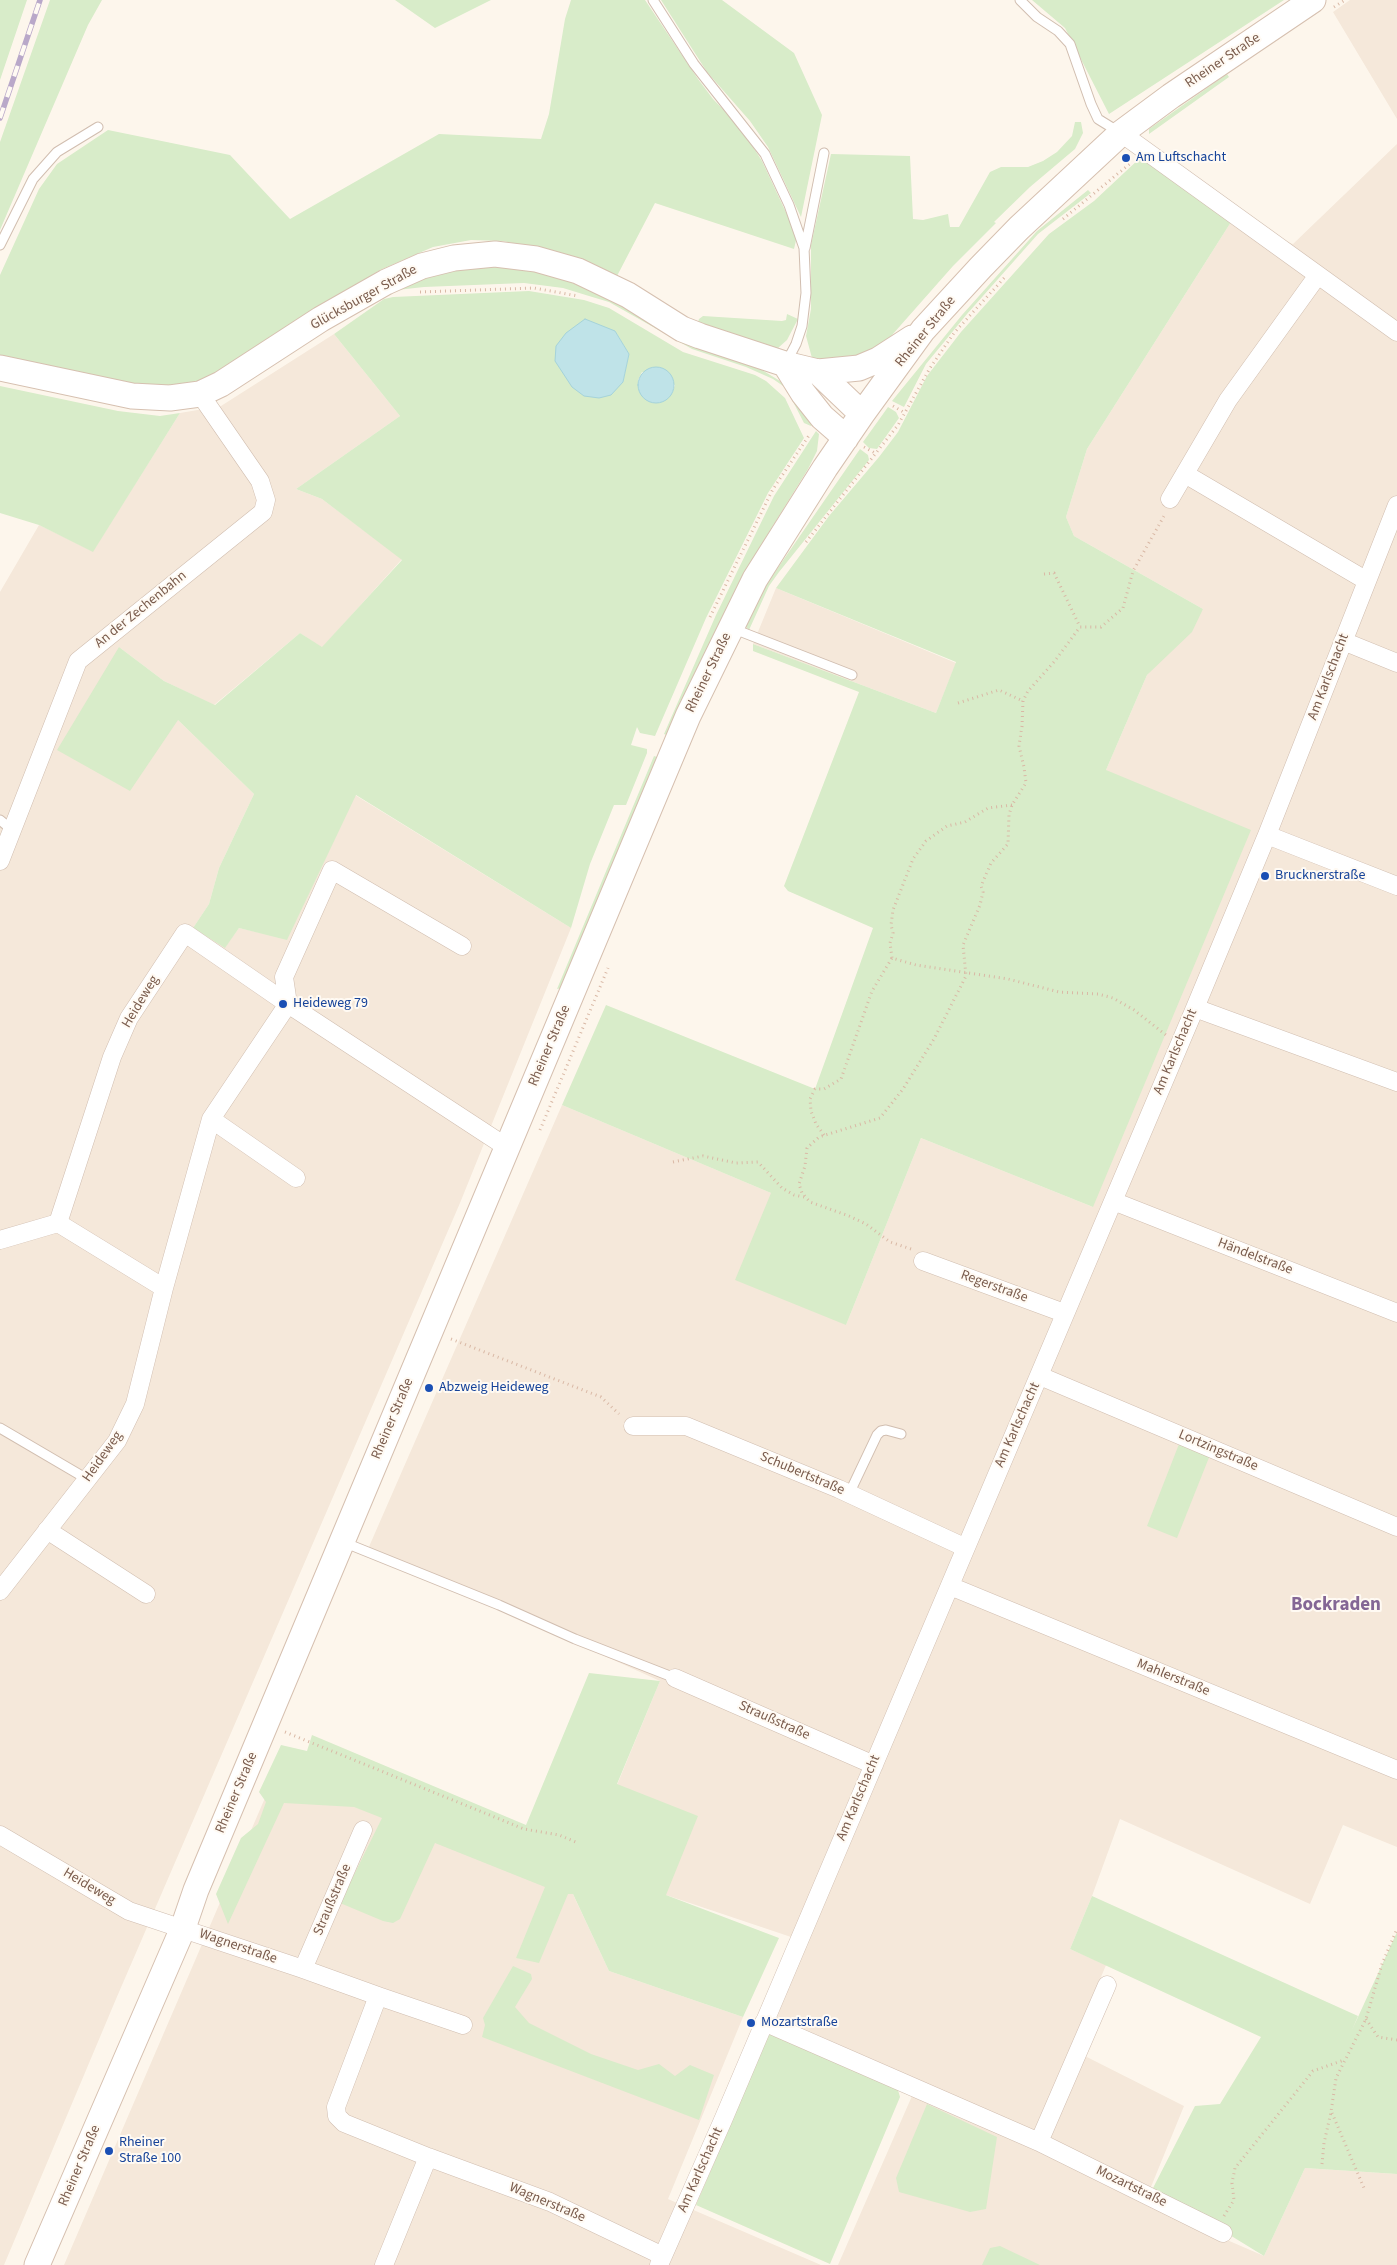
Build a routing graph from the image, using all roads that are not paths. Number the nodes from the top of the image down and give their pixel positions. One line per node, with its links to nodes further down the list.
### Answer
1 (653, 0): 8 (lane)
2 (1020, 0): 5 (lane)
3 (1313, 0): 5 (main road, Rheiner Straße)
4 (98, 127): 7 (lane)
5 (1121, 133): 9 (street); 10 (main road, Rheiner Straße)
6 (824, 153): 8 (lane)
7 (0, 245)
8 (804, 248): 12 (lane)
9 (1318, 275): 11 (street); 18 (street)
10 (924, 330): 14 (main road); 16 (main road, Rheiner Straße)
11 (1397, 332)
12 (785, 364): 14 (main road, Glücksburger Straße); 15 (main road, Glücksburger Straße); 17 (main road)
13 (0, 368): 15 (main road, Glücksburger Straße)
14 (818, 372): 16 (main road)
15 (200, 394): 26 (street, An der Zechenbahn)
16 (862, 414): 17 (main road, Rheiner Straße)
17 (846, 438): 22 (main road, Rheiner Straße)
18 (1186, 474): 19 (street); 21 (street)
19 (1170, 499)
20 (1397, 505): 21 (street, Am Karlschacht)
21 (1367, 581): 23 (street, Am Karlschacht)
22 (731, 628): 25 (lane); 35 (main road, Rheiner Straße)
23 (1343, 641): 24 (street); 27 (street, Am Karlschacht)
24 (1397, 664)
25 (852, 675)
26 (6, 825): 28 (street, An der Zechenbahn)
27 (1266, 835): 29 (street); 32 (street, Am Karlschacht)
28 (0, 861)
29 (1397, 886)
30 (462, 946): 31 (street)
31 (288, 1004): 34 (street, Heideweg); 35 (street, Heideweg); 38 (street, Heideweg)
32 (1195, 1008): 33 (street); 37 (street, Am Karlschacht)
33 (1397, 1082)
34 (211, 1119): 36 (street); 41 (street, Heideweg)
35 (508, 1148): 52 (main road, Rheiner Straße)
36 (296, 1178)
37 (1113, 1201): 42 (street, Am Karlschacht); 43 (street, Händelstraße)
38 (58, 1223): 39 (street); 41 (street)
39 (0, 1240)
40 (923, 1261): 42 (street, Regerstraße)
41 (164, 1288): 48 (street, Heideweg)
42 (1064, 1313): 44 (street, Am Karlschacht)
43 (1397, 1313)
44 (1040, 1376): 50 (street, Lortzingstraße); 53 (street, Am Karlschacht)
45 (633, 1426): 49 (street, Schubertstraße)
46 (0, 1428): 48 (lane)
47 (901, 1434): 49 (lane)
48 (88, 1479): 51 (street, Heideweg)
49 (849, 1494): 53 (street, Schubertstraße)
50 (1397, 1526)
51 (48, 1530): 55 (street, Heideweg); 56 (street)
52 (342, 1542): 57 (lane); 62 (main road, Rheiner Straße)
53 (964, 1548): 54 (street, Am Karlschacht)
54 (950, 1586): 58 (street, Am Karlschacht); 59 (street, Mahlerstraße)
55 (0, 1591)
56 (146, 1594)
57 (676, 1678): 58 (street, Straußstraße)
58 (874, 1765): 66 (street, Am Karlschacht)
59 (1397, 1770)
60 (362, 1830): 63 (street, Straußstraße)
61 (0, 1835): 62 (street, Heideweg)
62 (183, 1928): 63 (street, Wagnerstraße); 72 (main road, Rheiner Straße)
63 (303, 1969): 65 (street, Wagnerstraße)
64 (1107, 1985): 68 (street)
65 (378, 1996): 67 (street, Wagnerstraße); 69 (street, Wagnerstraße)
66 (764, 2022): 68 (street, Mozartstraße); 71 (street, Am Karlschacht)
67 (463, 2025)
68 (1039, 2142): 70 (street, Mozartstraße)
69 (428, 2157): 71 (street, Wagnerstraße); 73 (street)
70 (1223, 2233)
71 (661, 2260)
72 (37, 2265)
73 (384, 2265)

